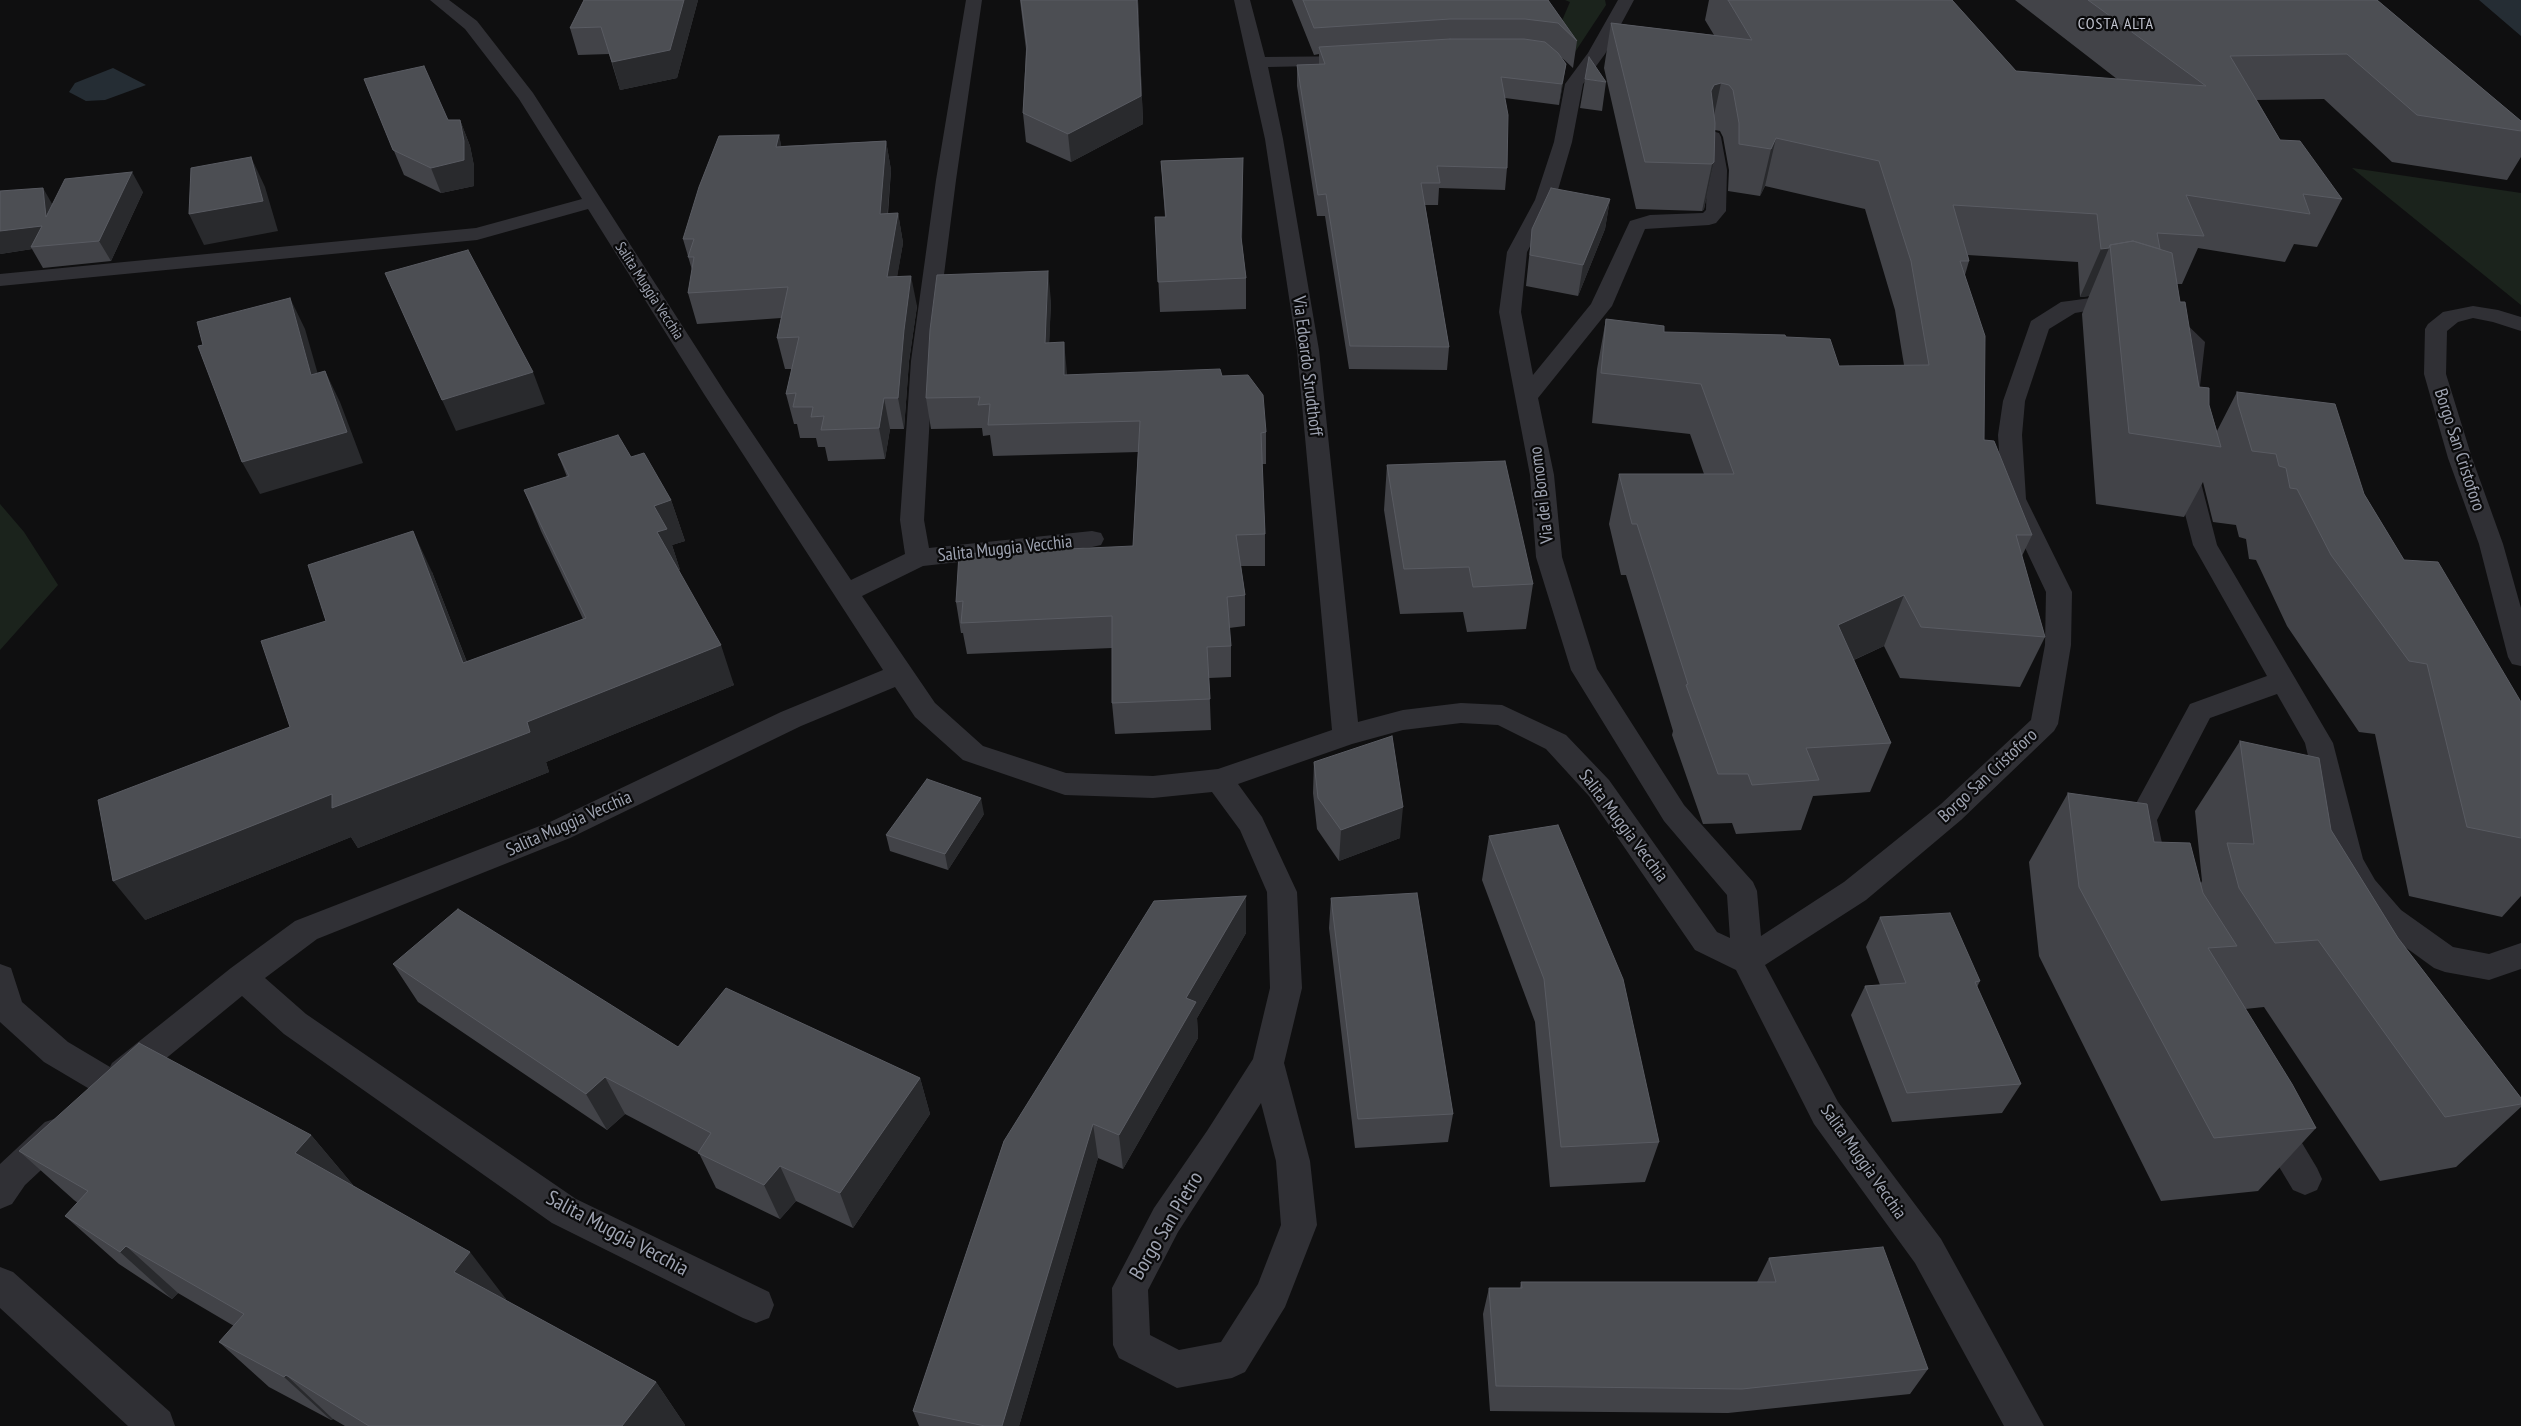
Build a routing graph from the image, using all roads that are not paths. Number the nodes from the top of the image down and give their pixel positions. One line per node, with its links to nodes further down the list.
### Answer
1 (438, 0): 8 (street, Salita Muggia Vecchia)
2 (974, 0): 15 (street, Salita Muggia Vecchia)
3 (1242, 0): 6 (street, Via Edoardo Strudthoff)
4 (1626, 0): 11 (street, Via dei Bonomo)
5 (1375, 59): 6 (street)
6 (1258, 62): 20 (street, Via Edoardo Strudthoff)
7 (1712, 137): 11 (street)
8 (592, 202): 9 (street); 16 (street, Salita Muggia Vecchia)
9 (0, 280)
10 (2521, 325): 17 (street, Borgo San Cristoforo)
11 (1528, 396): 24 (street, Via dei Bonomo)
12 (2188, 406): 24 (street, Borgo San Cristoforo)
13 (2187, 435): 19 (street)
14 (1092, 539): 15 (street, Salita Muggia Vecchia)
15 (918, 558): 16 (street, Salita Muggia Vecchia)
16 (848, 592): 18 (street, Salita Muggia Vecchia)
17 (2521, 657)
18 (900, 674): 21 (street, Salita Muggia Vecchia); 26 (street, Salita Muggia Vecchia)
19 (2284, 681): 22 (street); 23 (street)
20 (1346, 736): 21 (street, Salita Muggia Vecchia); 24 (street, Salita Muggia Vecchia)
21 (1219, 780): 27 (street, Borgo San Pietro)
22 (2152, 866)
23 (2521, 956)
24 (1747, 961): 35 (street, Salita Muggia Vecchia)
25 (0, 977): 28 (street)
26 (242, 977): 28 (street, Salita Muggia Vecchia); 33 (street, Salita Muggia Vecchia)
27 (1268, 1063): 27 (street, Borgo San Pietro)
28 (91, 1101): 31 (street, Salita Muggia Vecchia)
29 (2259, 1103): 30 (street)
30 (2305, 1179)
31 (0, 1193)
32 (0, 1284): 34 (street)
33 (756, 1305)
34 (156, 1426)
35 (2024, 1426)

